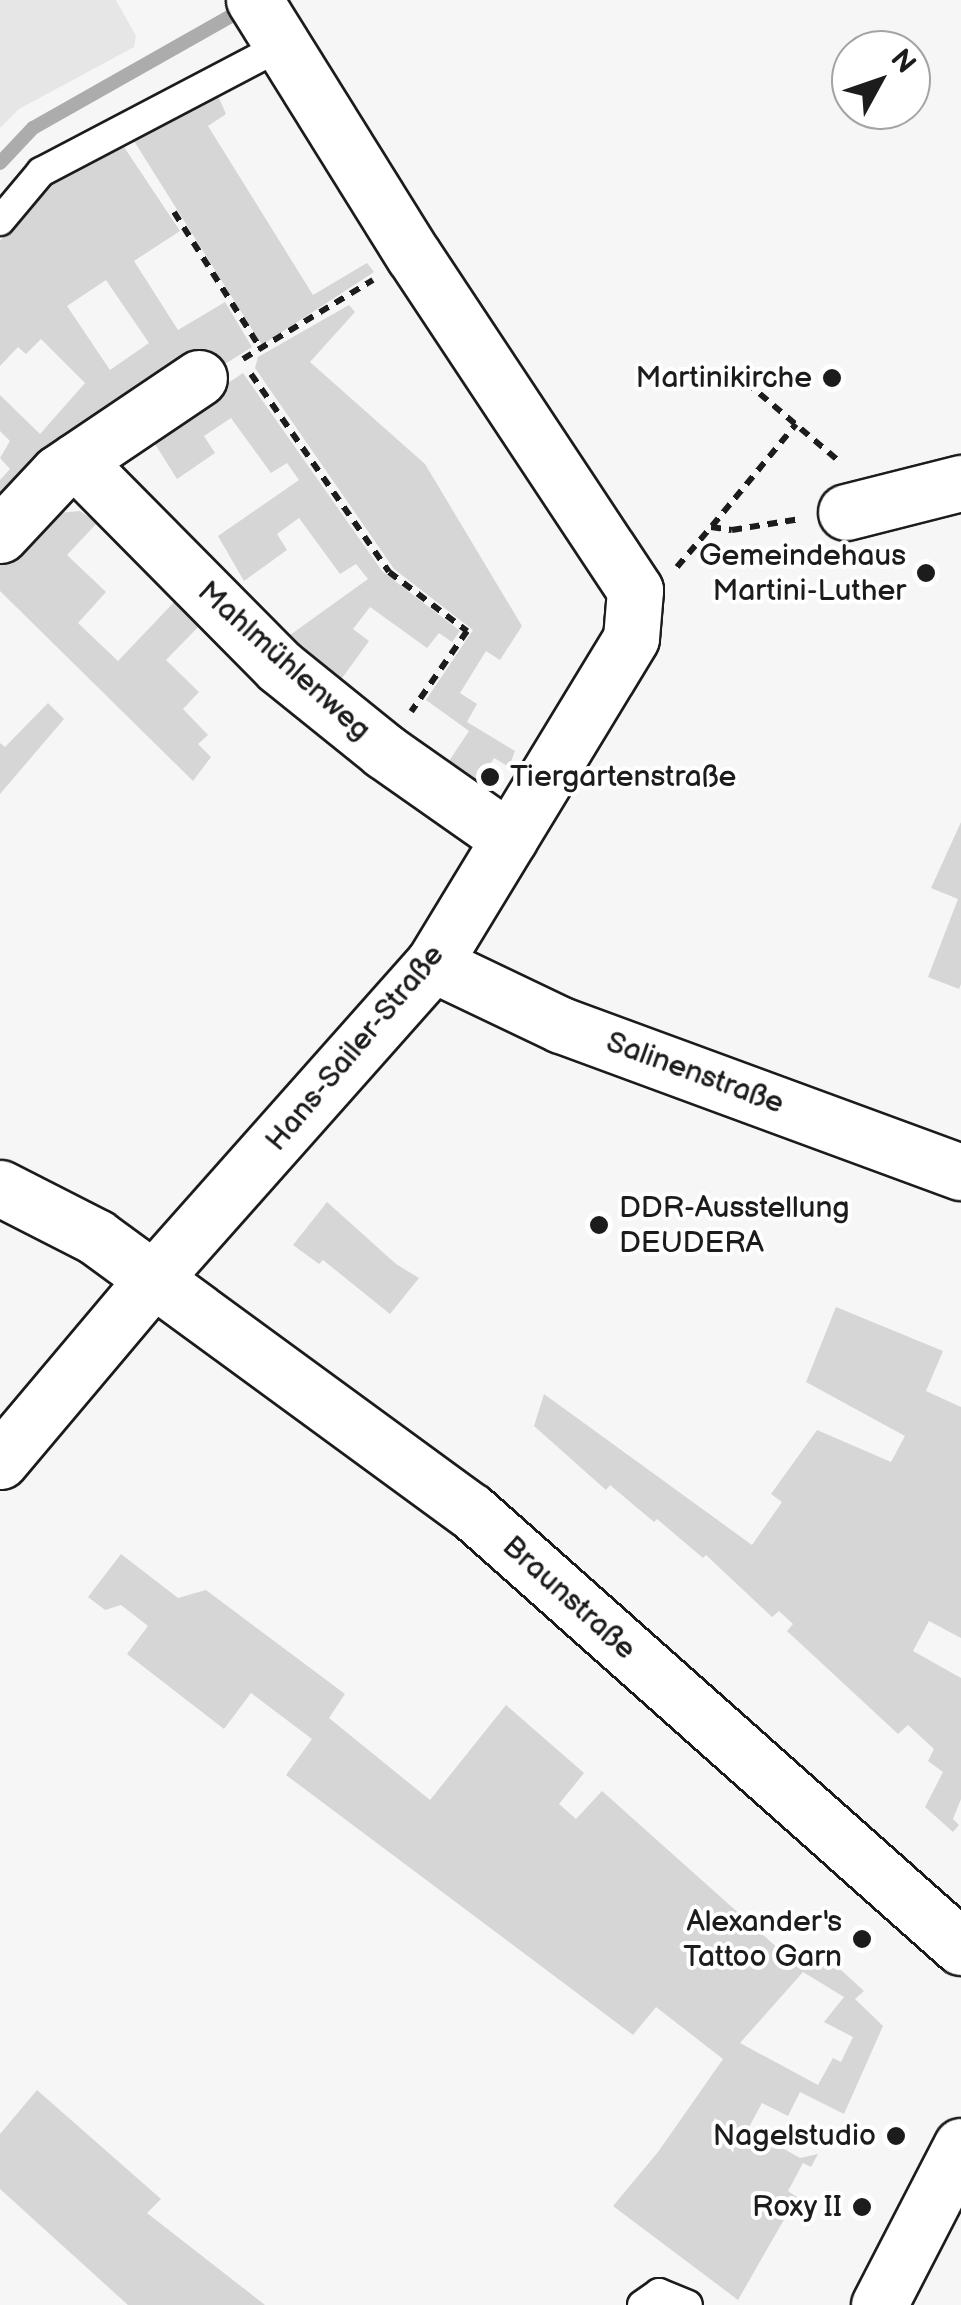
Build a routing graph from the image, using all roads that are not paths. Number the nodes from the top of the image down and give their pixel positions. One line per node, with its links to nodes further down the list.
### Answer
1 (271, 27): 2 (lane); 8 (street, Hans-Sailer-Straße)
2 (0, 221)
3 (220, 369): 4 (street)
4 (76, 461): 7 (street); 8 (street, Mahlmühlenweg)
5 (961, 483): 6 (street)
6 (862, 508)
7 (0, 536)
8 (510, 839): 9 (street, Hans-Sailer-Straße)
9 (433, 964): 10 (street, Salinenstraße); 12 (street, Hans-Sailer-Straße)
10 (961, 1172)
11 (0, 1188): 12 (street, Braunstraße)
12 (154, 1278): 13 (street, Hans-Sailer-Straße); 14 (street, Braunstraße)
13 (0, 1461)
14 (961, 1947)
15 (961, 2146): 18 (street)
16 (642, 2305): 17 (lane)
17 (688, 2305)
18 (879, 2305)

